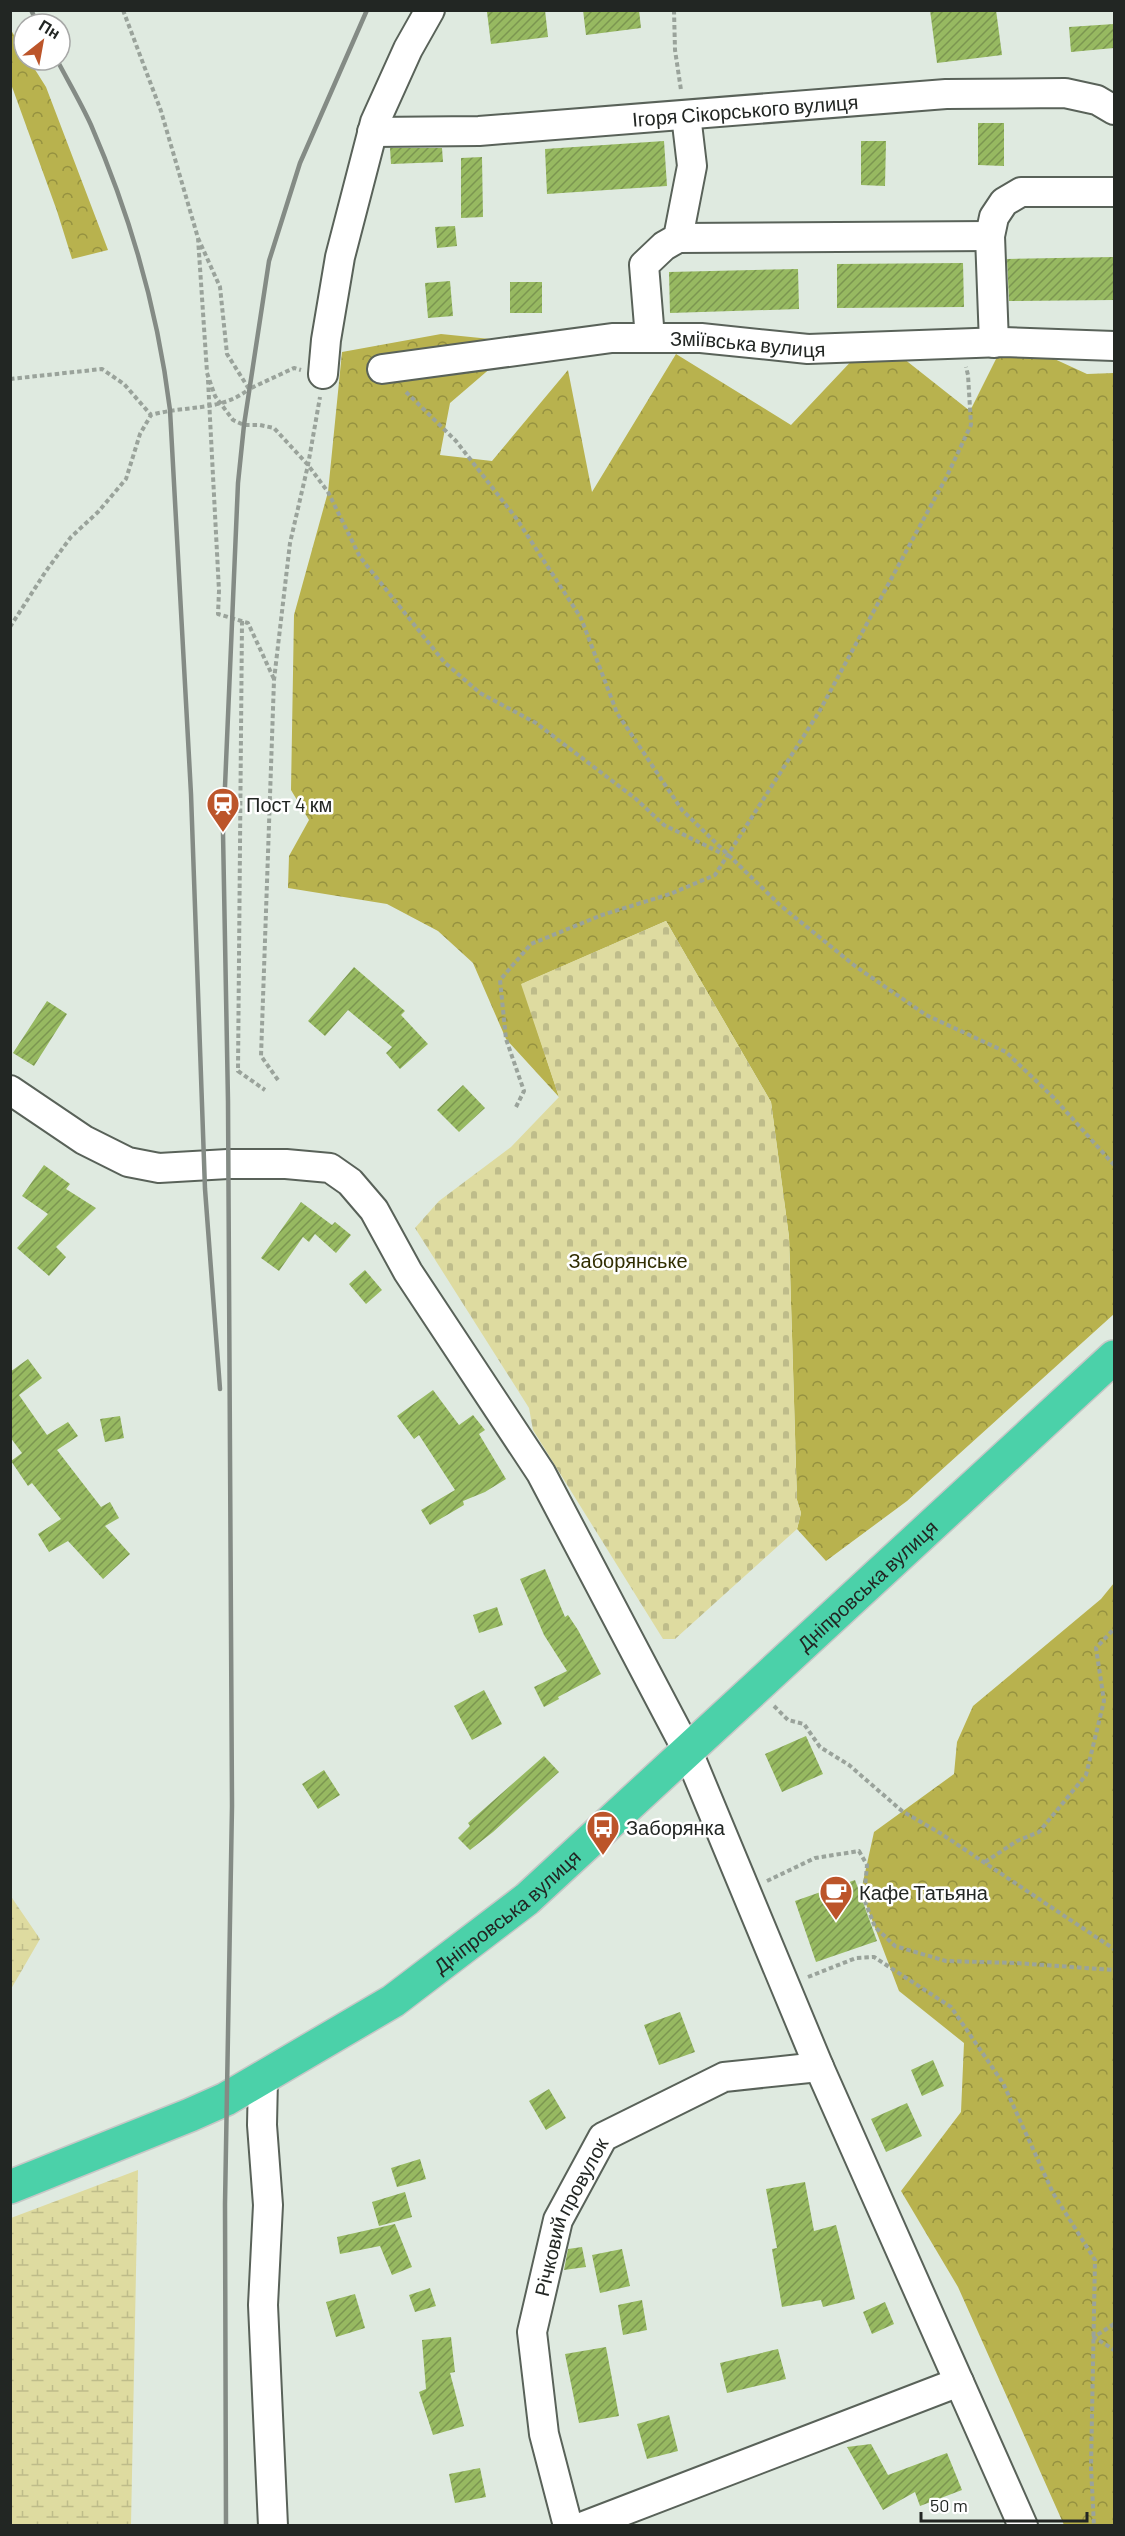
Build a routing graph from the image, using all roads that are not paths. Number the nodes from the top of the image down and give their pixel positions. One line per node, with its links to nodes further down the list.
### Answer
1 (430, 10): 4 (street)
2 (1114, 110): 3 (street, Ігоря Сікорського вулиця)
3 (686, 115): 4 (street, Ігоря Сікорського вулиця); 7 (street)
4 (372, 132): 12 (street)
5 (1114, 192): 6 (street)
6 (990, 236): 7 (street); 9 (street)
7 (678, 238): 8 (street)
8 (650, 338): 9 (street, Зміївська вулиця); 11 (street, Зміївська вулиця)
9 (994, 343): 10 (street, Зміївська вулиця)
10 (1114, 346)
11 (382, 369)
12 (323, 374)
13 (10, 1090): 15 (street)
14 (1114, 1357): 15 (highway, Дніпровська вулиця)
15 (688, 1752): 16 (street); 17 (highway, Дніпровська вулиця)
16 (819, 2067): 19 (street); 21 (street, Річковий провулок)
17 (263, 2078): 18 (highway, Дніпровська вулиця); 20 (street)
18 (10, 2187)
19 (959, 2382): 22 (street); 23 (street)
20 (273, 2526)
21 (568, 2526)
22 (584, 2526)
23 (1023, 2526)

